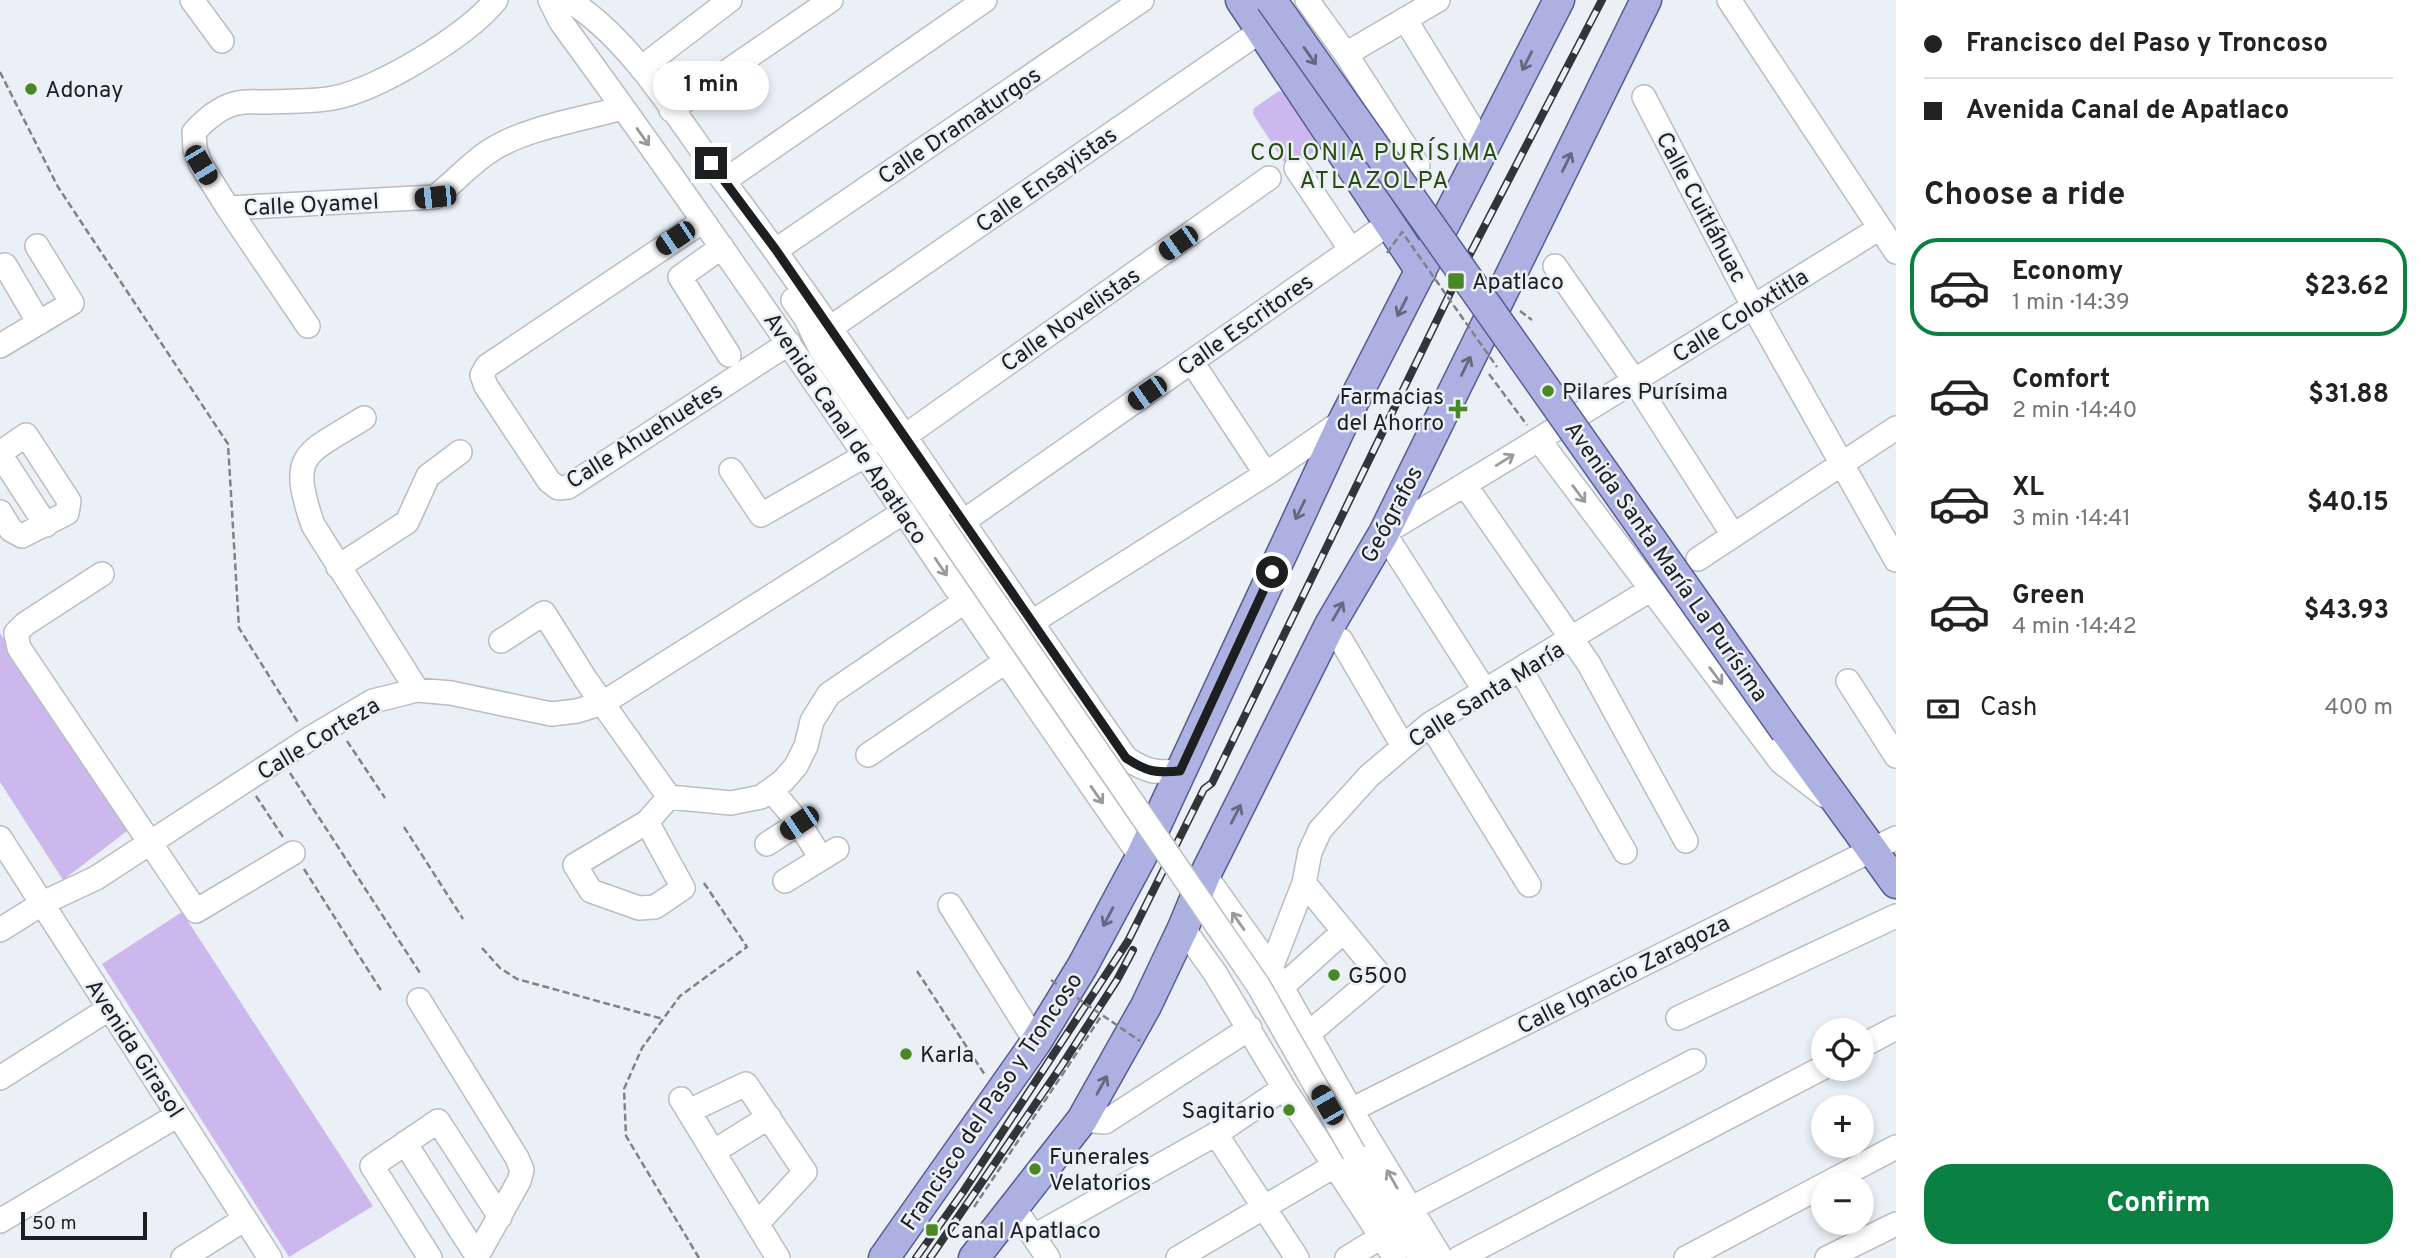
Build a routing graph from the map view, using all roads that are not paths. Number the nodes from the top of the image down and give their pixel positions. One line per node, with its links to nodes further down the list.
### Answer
1 (192, 0): 19 (street)
2 (496, 0): 31 (street)
3 (550, 0): 22 (street, Avenida Canal de Apatlaco)
4 (568, 0): 16 (street, Avenida Canal de Apatlaco)
5 (730, 0): 21 (street)
6 (831, 0): 25 (street)
7 (985, 0): 30 (street)
8 (1142, 0): 37 (street, Calle Dramaturgos)
9 (1241, 0): 18 (main road)
10 (1271, 0): 96 (main road, Avenida Santa María La Purísima, one-way to 96, bridge)
11 (1307, 0): 20 (street)
12 (1438, 0): 17 (street)
13 (1559, 0): 26 (main road, Francisco del Paso y Troncoso, one-way to 26)
14 (1646, 0): 69 (main road, Geógrafos, one-way to 14)
15 (1729, 0): 34 (street)
16 (597, 6): 21 (street, Avenida Canal de Apatlaco)
17 (1405, 19): 20 (street); 26 (street)
18 (1262, 30): 35 (main road); 46 (street, Calle Ensayistas)
19 (222, 41)
20 (1346, 54): 27 (street)
21 (635, 61): 22 (street); 25 (street, Avenida Canal de Apatlaco)
22 (601, 76): 24 (street, Avenida Canal de Apatlaco)
23 (1644, 97): 43 (street, Calle Cuitláhuac)
24 (622, 108): 31 (street, Calle Oyamel); 33 (street, Avenida Canal de Apatlaco, one-way to 33)
25 (671, 110): 30 (street, Avenida Canal de Apatlaco)
26 (1483, 146): 42 (main road, Francisco del Paso y Troncoso)
27 (1418, 166)
28 (1296, 168): 38 (street)
29 (1269, 178): 56 (street, Calle Novelistas)
30 (724, 181): 32 (street, Avenida Canal de Apatlaco)
31 (228, 208): 45 (street)
32 (749, 214): 37 (street, Avenida Canal de Apatlaco); 49 (street)
33 (705, 224): 36 (street, Avenida Canal de Apatlaco); 48 (street, Calle Ahuehuetes); 49 (street)
34 (1880, 228): 39 (street); 43 (street, Calle Coloxtitla)
35 (1388, 239): 38 (street, Calle Escritores); 42 (main road)
36 (722, 247): 48 (street, Avenida Canal de Apatlaco); 50 (street)
37 (776, 250): 46 (street, Avenida Canal de Apatlaco)
38 (1351, 250): 51 (street, Calle Escritores)
39 (1896, 252)
40 (3, 266): 44 (street); 44 (street)
41 (1555, 267): 52 (street)
42 (1421, 271): 54 (main road, Francisco del Paso y Troncoso, one-way to 54)
43 (1754, 306): 52 (street, Calle Coloxtitla); 61 (street, Calle Cuitláhuac)
44 (39, 323): 47 (street)
45 (308, 326)
46 (830, 328): 56 (street, Avenida Canal de Apatlaco)
47 (2, 340)
48 (789, 342): 60 (street, Avenida Canal de Apatlaco)
49 (821, 350): 167 (street, bridge)
50 (729, 355)
51 (1192, 362): 63 (street); 67 (street, Calle Escritores)
52 (1634, 380): 57 (street, Calle Coloxtitla); 70 (street)
53 (364, 418): 73 (street)
54 (1344, 420): 63 (street); 93 (main road, Francisco del Paso y Troncoso, one-way to 93)
55 (1896, 428): 61 (street)
56 (905, 436): 67 (street, Avenida Canal de Apatlaco)
57 (1539, 440): 64 (street, Calle Coloxtitla, one-way to 57); 75 (street, Avenida Santa María La Purísima, one-way to 75)
58 (460, 452): 73 (street)
59 (0, 454): 68 (street); 68 (street)
60 (866, 455): 62 (street); 66 (street, Avenida Canal de Apatlaco)
61 (1842, 464): 70 (street); 72 (street, Calle Cuitláhuac)
62 (731, 470)
63 (1266, 474): 77 (street)
64 (1465, 485): 69 (street, Calle Coloxtitla); 78 (street)
65 (0, 512): 68 (street)
66 (904, 512): 76 (street, Avenida Canal de Apatlaco, one-way to 76); 86 (street, Calle Corteza)
67 (964, 521): 77 (street, Avenida Canal de Apatlaco)
68 (46, 525)
69 (1384, 533): 85 (street); 107 (main road, Geógrafos, one-way to 69)
70 (1733, 535): 71 (street)
71 (1703, 556)
72 (1896, 560)
73 (338, 567): 84 (street)
74 (102, 574): 102 (street)
75 (1650, 590): 78 (street, Calle Santa María); 96 (street, Avenida Santa María La Purísima, one-way to 96)
76 (964, 602): 81 (street, Avenida Canal de Apatlaco); 94 (street)
77 (1032, 622): 88 (street, Avenida Canal de Apatlaco)
78 (1572, 639): 82 (street, Calle Santa María); 100 (street)
79 (1341, 640): 89 (street)
80 (501, 641): 86 (street)
81 (1005, 662): 90 (street); 92 (street, Avenida Canal de Apatlaco)
82 (1521, 670): 85 (street, Calle Santa María); 104 (street)
83 (1848, 681): 91 (street)
84 (417, 690): 86 (street, Calle Corteza); 102 (street, Calle Corteza)
85 (1485, 691): 87 (street, Calle Santa María)
86 (603, 703): 95 (street)
87 (1430, 724): 89 (street, Calle Santa María); 111 (street)
88 (1105, 727): 92 (street); 93 (street, Avenida Canal de Apatlaco)
89 (1403, 746): 109 (street, Calle Santa María)
90 (868, 755)
91 (1896, 756)
92 (1072, 758): 106 (street, Avenida Canal de Apatlaco, one-way to 106)
93 (1180, 771): 106 (main road, Francisco del Paso y Troncoso)
94 (771, 790): 95 (street); 98 (street)
95 (669, 797): 97 (street)
96 (1846, 813): 101 (main road, Avenida Santa María La Purísima)
97 (647, 822): 97 (street)
98 (799, 823): 103 (street); 108 (street)
99 (0, 838): 112 (street, Avenida Girasol)
100 (1686, 841)
101 (1884, 843): 110 (main road, Avenida Santa María La Purísima); 134 (street, Calle Ignacio Zaragoza)
102 (151, 844): 105 (street); 112 (street, Calle Corteza)
103 (767, 844)
104 (1625, 852)
105 (293, 853)
106 (1141, 857): 129 (main road, Francisco del Paso y Troncoso, one-way to 129)
107 (1205, 875): 116 (main road); 120 (street, one-way to 107)
108 (785, 881)
109 (1304, 883): 117 (street, Calle Santa María); 118 (street)
110 (1896, 883)
111 (1529, 885)
112 (43, 903): 115 (street, Calle Corteza); 123 (street, Avenida Girasol)
113 (950, 905): 129 (street)
114 (1896, 916): 124 (street)
115 (0, 929)
116 (1183, 929): 121 (street); 137 (main road, one-way to 116)
117 (1287, 930): 119 (street); 120 (street, Calle Santa María)
118 (1344, 931): 119 (street); 127 (street)
119 (1312, 960): 120 (street)
120 (1271, 970): 121 (street); 127 (street)
121 (1215, 973): 125 (street)
122 (419, 1000): 148 (street)
123 (110, 1008): 132 (street); 135 (street, Avenida Girasol)
124 (1678, 1018)
125 (1250, 1028): 133 (street); 137 (street)
126 (1896, 1028): 128 (street)
127 (1308, 1034): 134 (street)
128 (1874, 1040)
129 (1036, 1042): 160 (main road, Francisco del Paso y Troncoso)
130 (1694, 1061): 147 (street)
131 (1811, 1073): 169 (street)
132 (0, 1078)
133 (1284, 1088): 138 (street); 142 (street)
134 (1351, 1110): 147 (street, one-way to 134)
135 (178, 1115): 149 (street, Avenida Girasol); 150 (street)
136 (769, 1117): 141 (street); 141 (street); 151 (street)
137 (1082, 1120): 145 (main road)
138 (1216, 1134): 146 (street); 153 (street)
139 (405, 1143): 148 (street); 155 (street); 158 (street)
140 (1896, 1147): 143 (street)
141 (713, 1152): 151 (street)
142 (1334, 1166): 146 (street); 154 (street)
143 (1849, 1172)
144 (1811, 1192): 170 (street)
145 (1013, 1206): 153 (street); 161 (main road)
146 (1264, 1206): 163 (street); 164 (street)
147 (1409, 1209): 168 (street)
148 (500, 1217): 155 (street)
149 (245, 1219): 156 (street); 157 (street, Avenida Girasol)
150 (0, 1221)
151 (757, 1224): 159 (street)
152 (1896, 1224): 171 (street)
153 (1034, 1236): 162 (street)
154 (1381, 1237): 165 (street); 166 (street)
155 (477, 1257)
156 (183, 1258)
157 (270, 1258)
158 (429, 1258)
159 (778, 1258)
160 (884, 1258)
161 (974, 1258)
162 (1048, 1258)
163 (1178, 1258)
164 (1297, 1258)
165 (1347, 1258)
166 (1395, 1258)
167 (1421, 1258)
168 (1441, 1258)
169 (1459, 1258)
170 (1686, 1258)
171 (1827, 1258)

